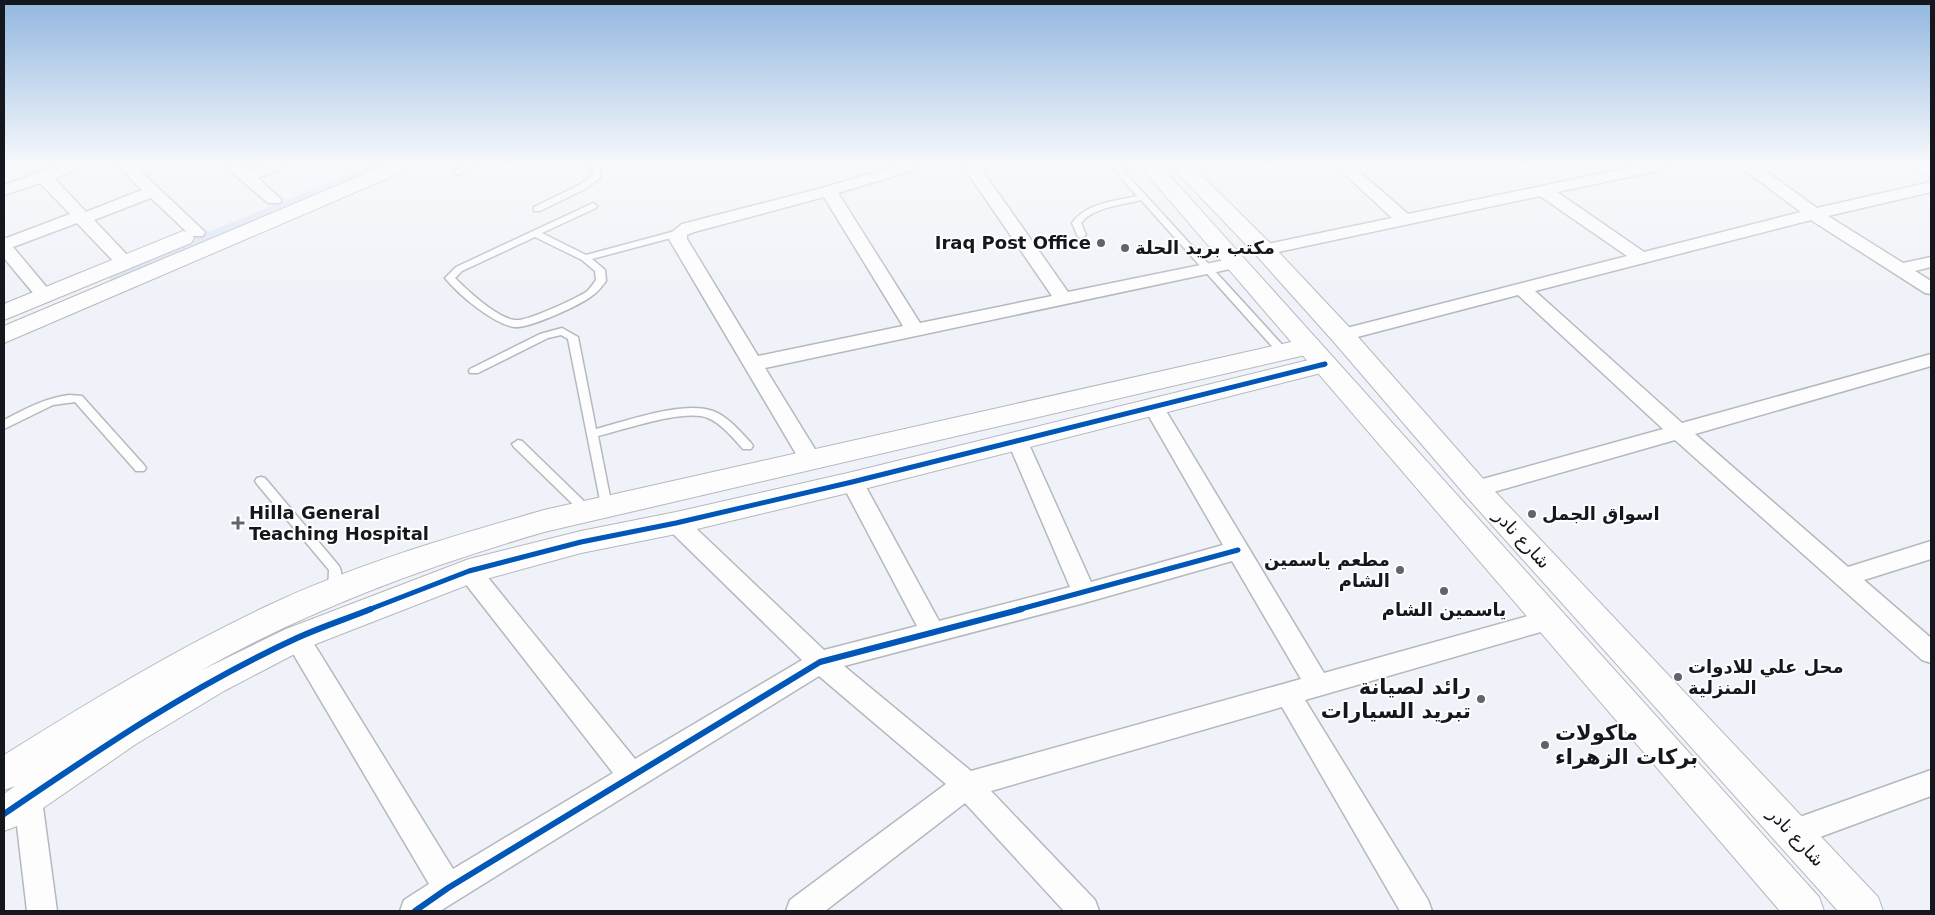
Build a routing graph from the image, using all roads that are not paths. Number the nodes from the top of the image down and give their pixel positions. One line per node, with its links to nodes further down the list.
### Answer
1 (73, 209): 20 (street)
2 (106, 209): 20 (street)
3 (173, 209): 22 (street)
4 (253, 209): 22 (main road)
5 (290, 209): 34 (main road)
6 (587, 209): 23 (lane)
7 (761, 209): 24 (street)
8 (839, 209): 40 (street)
9 (1001, 209): 38 (street)
10 (1101, 209): 25 (lane)
11 (1157, 209): 32 (lane)
12 (1197, 209): 32 (main road, شارع نادر)
13 (1210, 209): 27 (main road, شارع نادر)
14 (1392, 209): 21 (street)
15 (1459, 209): 21 (street)
16 (1570, 209): 29 (street)
17 (1807, 209): 19 (street)
18 (1837, 209): 19 (street)
19 (1814, 214): 29 (street); 33 (street)
20 (81, 218): 26 (street); 30 (street)
21 (1405, 220): 27 (street)
22 (197, 232): 30 (main road)
23 (535, 233): 28 (lane); 28 (lane)
24 (680, 233): 28 (lane); 44 (street)
25 (1081, 235)
26 (4, 248): 37 (street)
27 (1264, 250): 41 (main road, شارع نادر)
28 (585, 258)
29 (1641, 258): 35 (street)
30 (124, 262): 34 (main road)
31 (1931, 262): 33 (street)
32 (1222, 266): 38 (street); 42 (main road, شارع نادر)
33 (1900, 269): 36 (street)
34 (101, 282): 37 (main road); 39 (main road)
35 (1522, 289): 41 (street); 48 (street)
36 (1931, 289)
37 (45, 296): 39 (main road)
38 (1064, 299): 40 (street)
39 (7, 322)
40 (915, 330): 44 (street)
41 (1342, 335): 58 (main road, شارع نادر)
42 (1296, 358): 46 (main road); 53 (main road); 69 (main road, شارع نادر)
43 (1931, 360): 48 (street)
44 (752, 364): 53 (street)
45 (474, 371): 49 (lane)
46 (1153, 406): 50 (main road); 63 (street)
47 (4, 425): 54 (lane)
48 (1679, 432): 58 (street); 66 (street)
49 (592, 434): 52 (lane); 61 (lane)
50 (1017, 440): 57 (main road); 68 (street)
51 (518, 444): 61 (lane)
52 (747, 446)
53 (799, 462): 55 (main road); 59 (main road)
54 (140, 468)
55 (745, 474): 60 (main road); 61 (main road)
56 (261, 482): 67 (lane)
57 (852, 482): 59 (main road); 70 (street)
58 (1476, 489): 81 (main road, شارع نادر)
59 (794, 495): 60 (main road)
60 (745, 507): 62 (main road)
61 (596, 509): 67 (main road)
62 (676, 523): 65 (main road); 73 (street)
63 (1238, 550): 68 (street); 74 (street)
64 (1931, 550): 66 (street)
65 (469, 571): 71 (main road); 77 (street)
66 (1845, 577): 72 (street)
67 (334, 592): 76 (main road)
68 (1084, 593): 70 (street)
69 (1549, 620): 74 (street); 88 (main road, شارع نادر)
70 (933, 632): 73 (street)
71 (297, 638): 80 (main road); 82 (street)
72 (1931, 652)
73 (820, 662): 77 (street); 79 (street)
74 (1317, 684): 75 (street)
75 (1287, 693): 79 (street); 87 (street)
76 (4, 774)
77 (632, 776): 82 (street)
78 (1931, 783): 81 (street)
79 (967, 785): 85 (street); 86 (street)
80 (16, 807): 83 (street)
81 (1793, 833): 89 (main road, شارع نادر)
82 (448, 888): 84 (street)
83 (42, 911)
84 (415, 911)
85 (801, 911)
86 (1084, 911)
87 (1417, 911)
88 (1805, 911)
89 (1864, 911)

